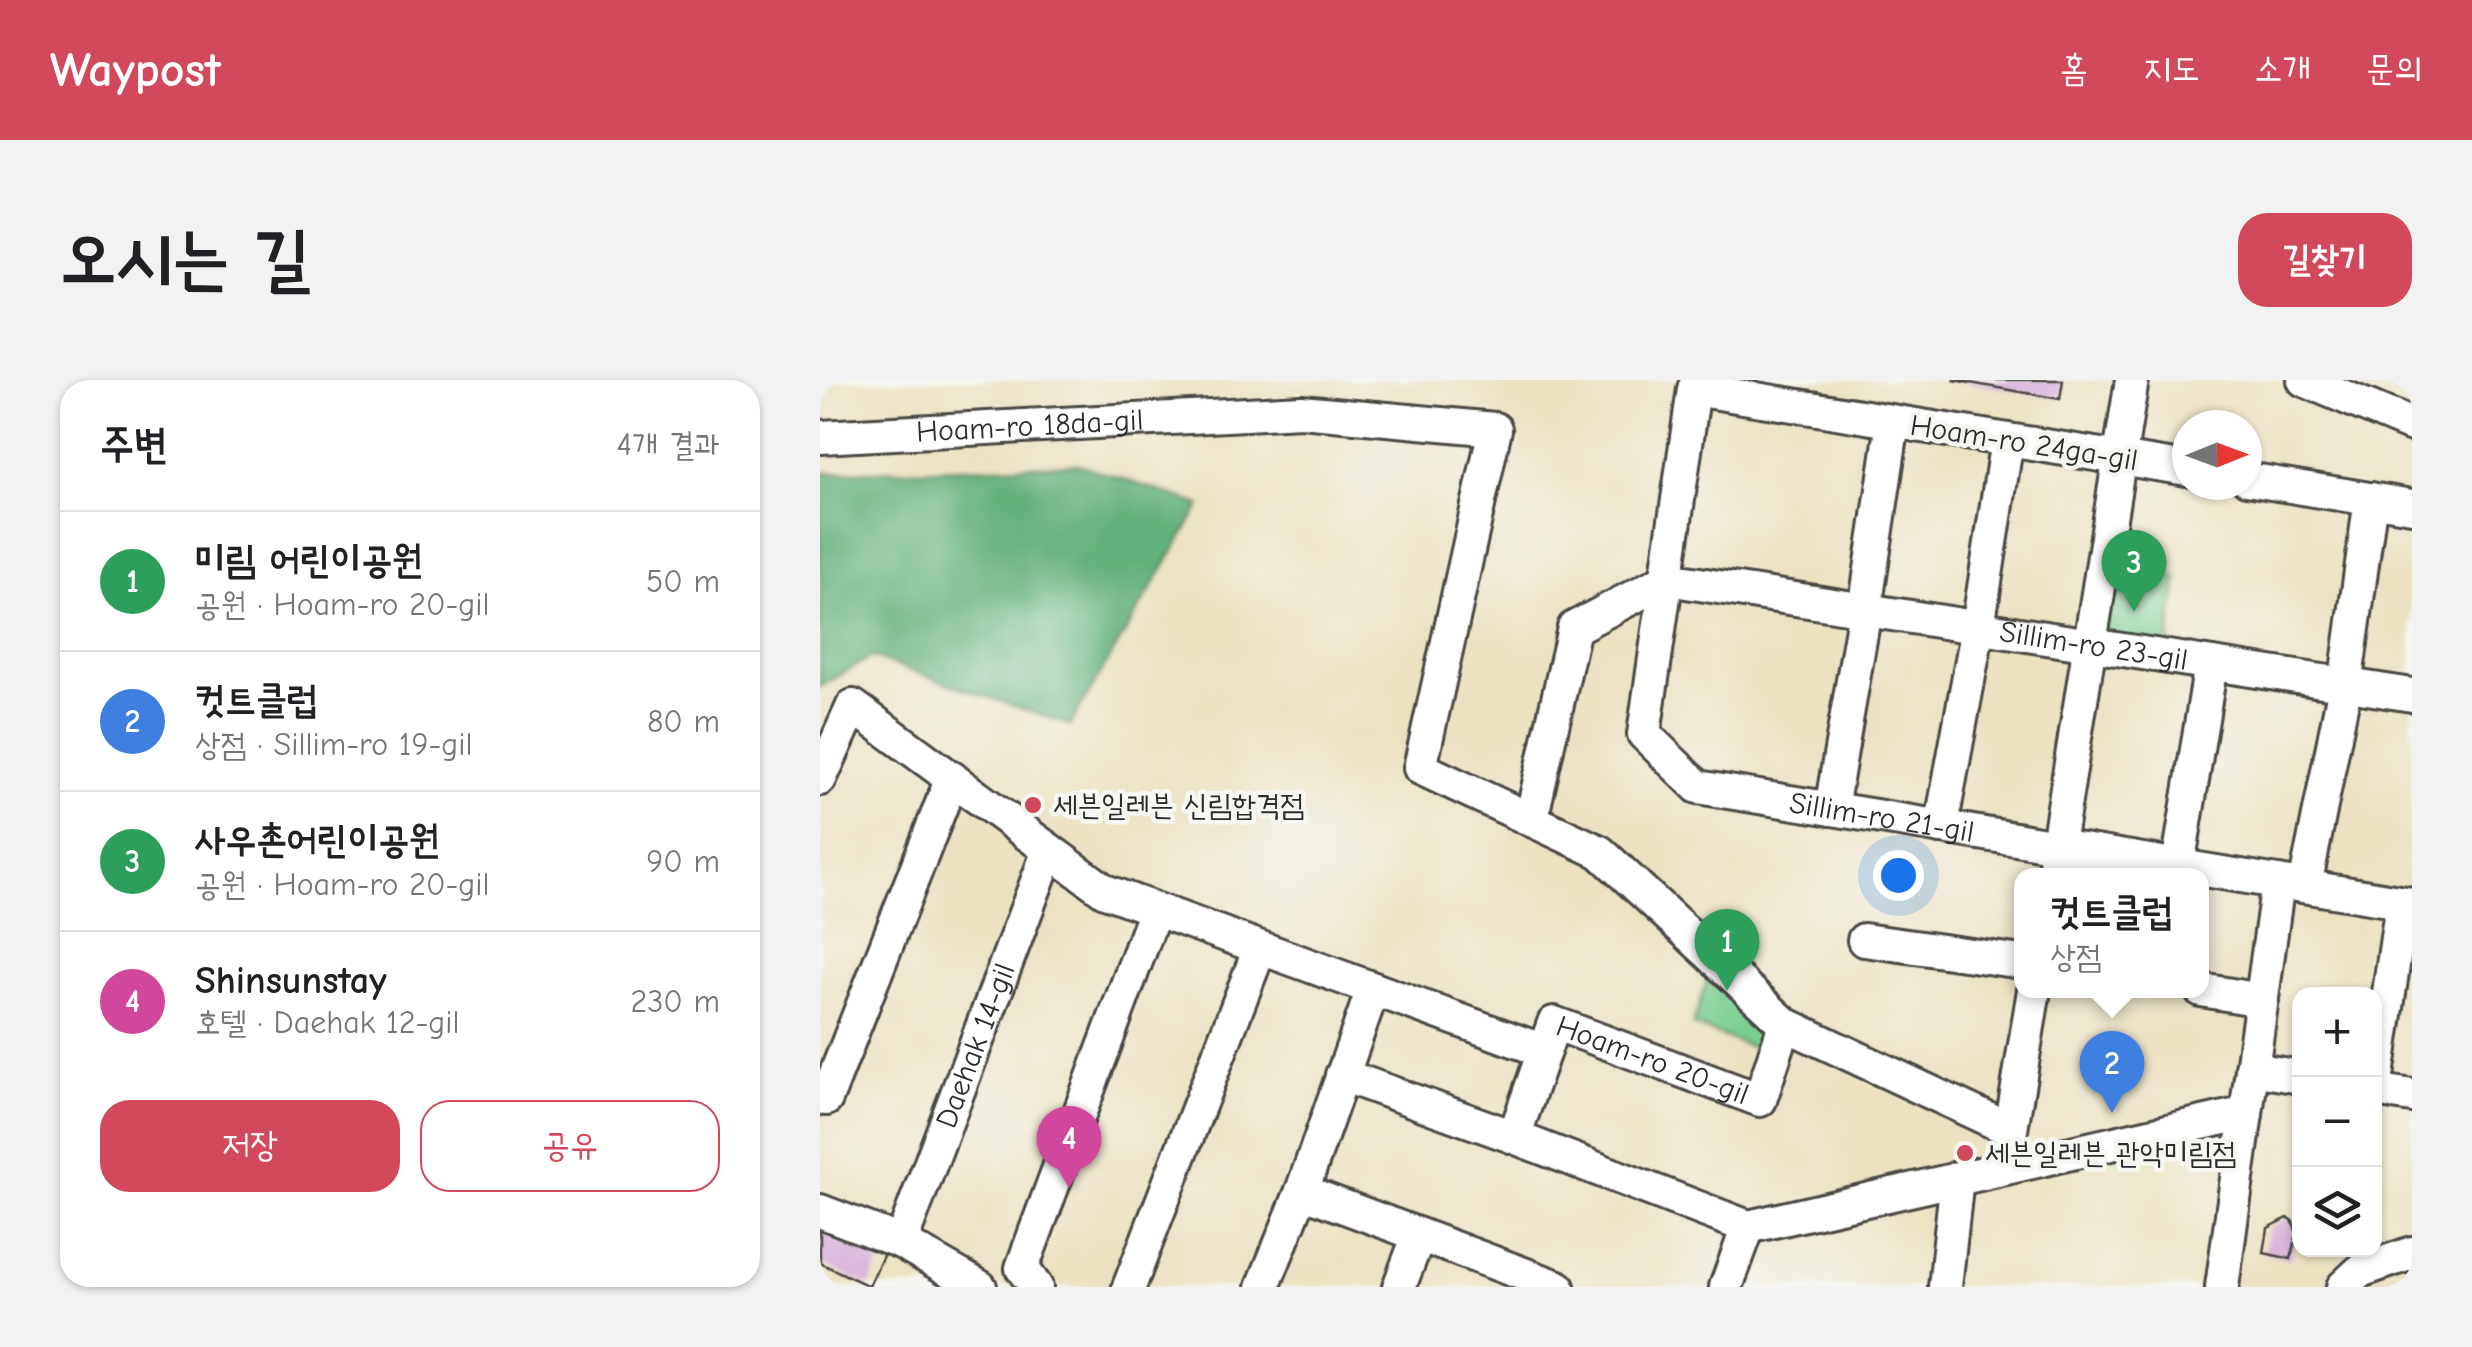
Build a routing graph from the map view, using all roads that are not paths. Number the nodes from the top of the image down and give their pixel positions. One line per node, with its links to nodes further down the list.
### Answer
1 (2132, 380): 8 (street)
2 (2304, 380): 5 (street)
3 (1300, 396): 6 (street, Hoam-ro 18da-gil); 23 (street, Hoam-ro 18da-gil)
4 (1893, 422): 7 (street, Hoam-ro 24ga-gil); 13 (street, Hoam-ro 24ga-gil); 14 (street)
5 (2412, 425)
6 (820, 437)
7 (2007, 440): 8 (street, Hoam-ro 24ga-gil); 15 (street, Sillim-ro 23-gil)
8 (2120, 458): 9 (street, Hoam-ro 24ga-gil); 16 (street)
9 (2172, 467)
10 (2262, 481): 11 (street)
11 (2370, 499): 12 (street); 18 (street)
12 (2412, 506)
13 (1667, 579): 14 (street, Sillim-ro 23-gil); 22 (street, Sillim-ro 21-gil); 23 (street)
14 (1866, 610): 15 (street, Sillim-ro 23-gil); 22 (street)
15 (1978, 627): 16 (street, Sillim-ro 23-gil); 24 (street, Sillim-ro 23-gil)
16 (2090, 645): 17 (street, Sillim-ro 23-gil); 26 (street)
17 (2211, 664): 18 (street, Sillim-ro 23-gil); 27 (street, Sillim-ro 23-gil)
18 (2345, 686): 19 (street, Sillim-ro 23-gil); 30 (street)
19 (2412, 695)
20 (952, 778): 21 (street); 25 (street); 48 (street)
21 (820, 779)
22 (1831, 808): 24 (street, Sillim-ro 21-gil)
23 (1532, 820): 40 (street)
24 (1941, 827): 26 (street, Sillim-ro 21-gil)
25 (1050, 850): 32 (street); 58 (street, Daehak 14-gil)
26 (2055, 861): 27 (street, Sillim-ro 21-gil)
27 (2178, 866): 28 (street, Sillim-ro 21-gil)
28 (2191, 868)
29 (2209, 871): 30 (street, Sillim-ro 21-gil)
30 (2291, 884): 31 (street, Sillim-ro 21-gil); 39 (street)
31 (2407, 903): 45 (street)
32 (1154, 910): 34 (street); 61 (street)
33 (1864, 940): 35 (street)
34 (1260, 948): 36 (street); 62 (street)
35 (2014, 961)
36 (1373, 989): 41 (street); 43 (street)
37 (2209, 991): 39 (street)
38 (2033, 998): 50 (street)
39 (2262, 1000): 42 (street)
40 (1786, 1024): 41 (street, Hoam-ro 20-gil); 50 (street)
41 (1544, 1051): 51 (street)
42 (2252, 1069): 44 (street); 49 (street)
43 (1342, 1075): 51 (street); 54 (street)
44 (2292, 1076)
45 (2377, 1077)
46 (2382, 1091): 47 (street)
47 (2412, 1096)
48 (826, 1099)
49 (2246, 1112): 52 (street); 68 (street)
50 (2012, 1130): 52 (street)
51 (1514, 1137): 56 (street)
52 (2007, 1166): 53 (street)
53 (1957, 1178): 56 (street); 67 (street)
54 (1302, 1191): 57 (street); 63 (street)
55 (820, 1211): 58 (street)
56 (1748, 1226): 66 (street)
57 (1419, 1235): 64 (street); 65 (street)
58 (901, 1242): 60 (street)
59 (2412, 1254): 69 (street)
60 (980, 1287)
61 (1036, 1287)
62 (1128, 1287)
63 (1263, 1287)
64 (1399, 1287)
65 (1558, 1287)
66 (1726, 1287)
67 (1946, 1287)
68 (2222, 1287)
69 (2342, 1287)

